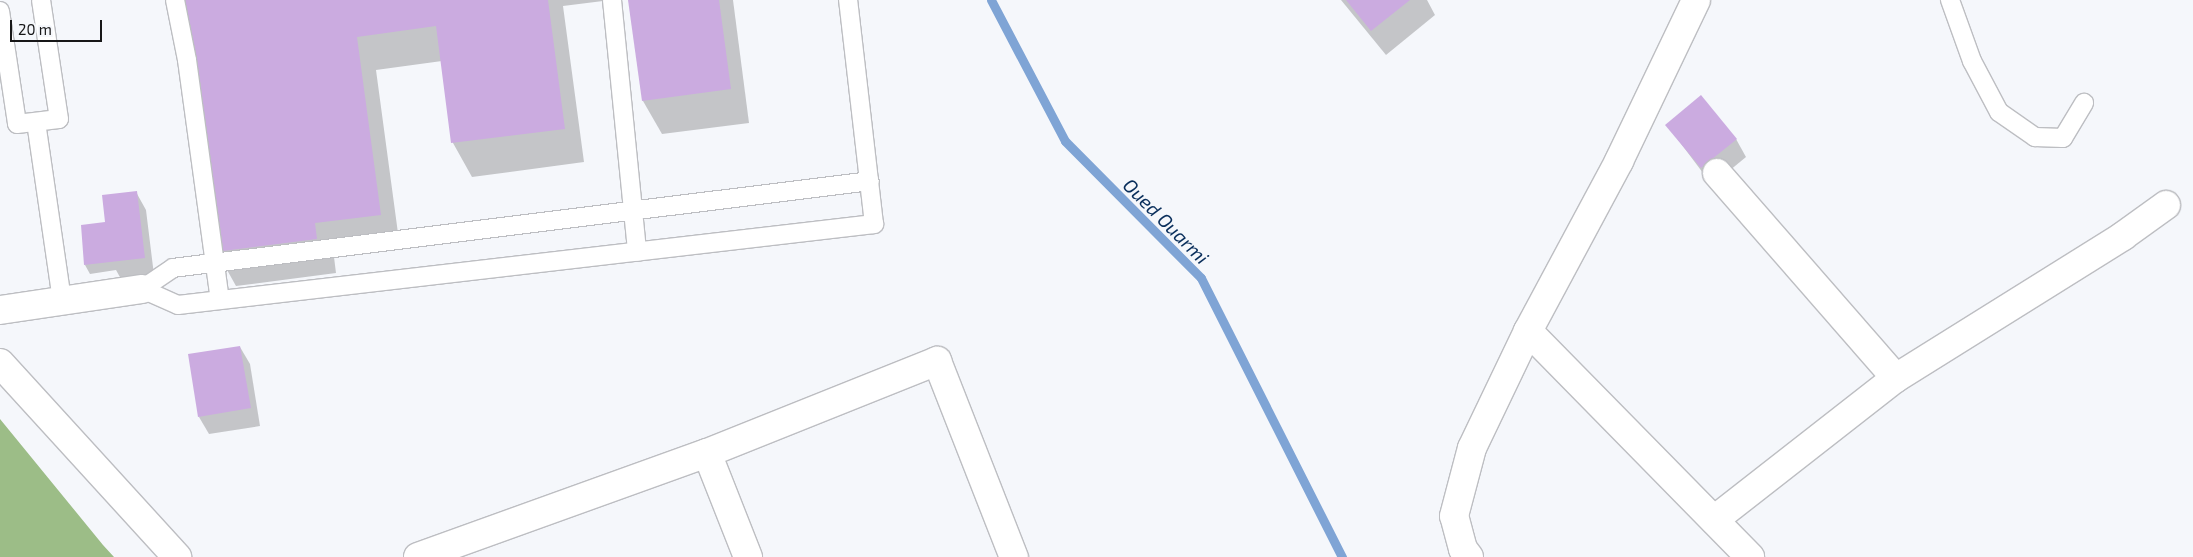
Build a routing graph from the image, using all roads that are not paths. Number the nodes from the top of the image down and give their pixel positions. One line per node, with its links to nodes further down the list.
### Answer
1 (41, 0): 9 (lane)
2 (175, 0): 15 (lane)
3 (612, 0): 13 (lane)
4 (848, 0): 11 (lane)
5 (1696, 0): 20 (street)
6 (1950, 0): 8 (lane)
7 (0, 11): 9 (lane)
8 (2084, 103)
9 (36, 122): 18 (lane)
10 (1717, 173): 22 (street)
11 (870, 181): 13 (lane); 14 (lane)
12 (2166, 205): 22 (street)
13 (634, 210): 14 (lane); 15 (lane)
14 (637, 252): 17 (lane)
15 (215, 263): 16 (lane); 17 (lane)
16 (142, 289): 17 (lane); 18 (street)
17 (220, 300)
18 (62, 301): 19 (street)
19 (0, 310)
20 (1528, 330): 24 (street); 29 (street)
21 (0, 363): 25 (street)
22 (1896, 378): 24 (street)
23 (707, 453): 26 (street); 27 (street); 28 (street)
24 (1714, 520): 30 (street)
25 (177, 557)
26 (418, 557)
27 (748, 557)
28 (1014, 557)
29 (1469, 557)
30 (1750, 557)

